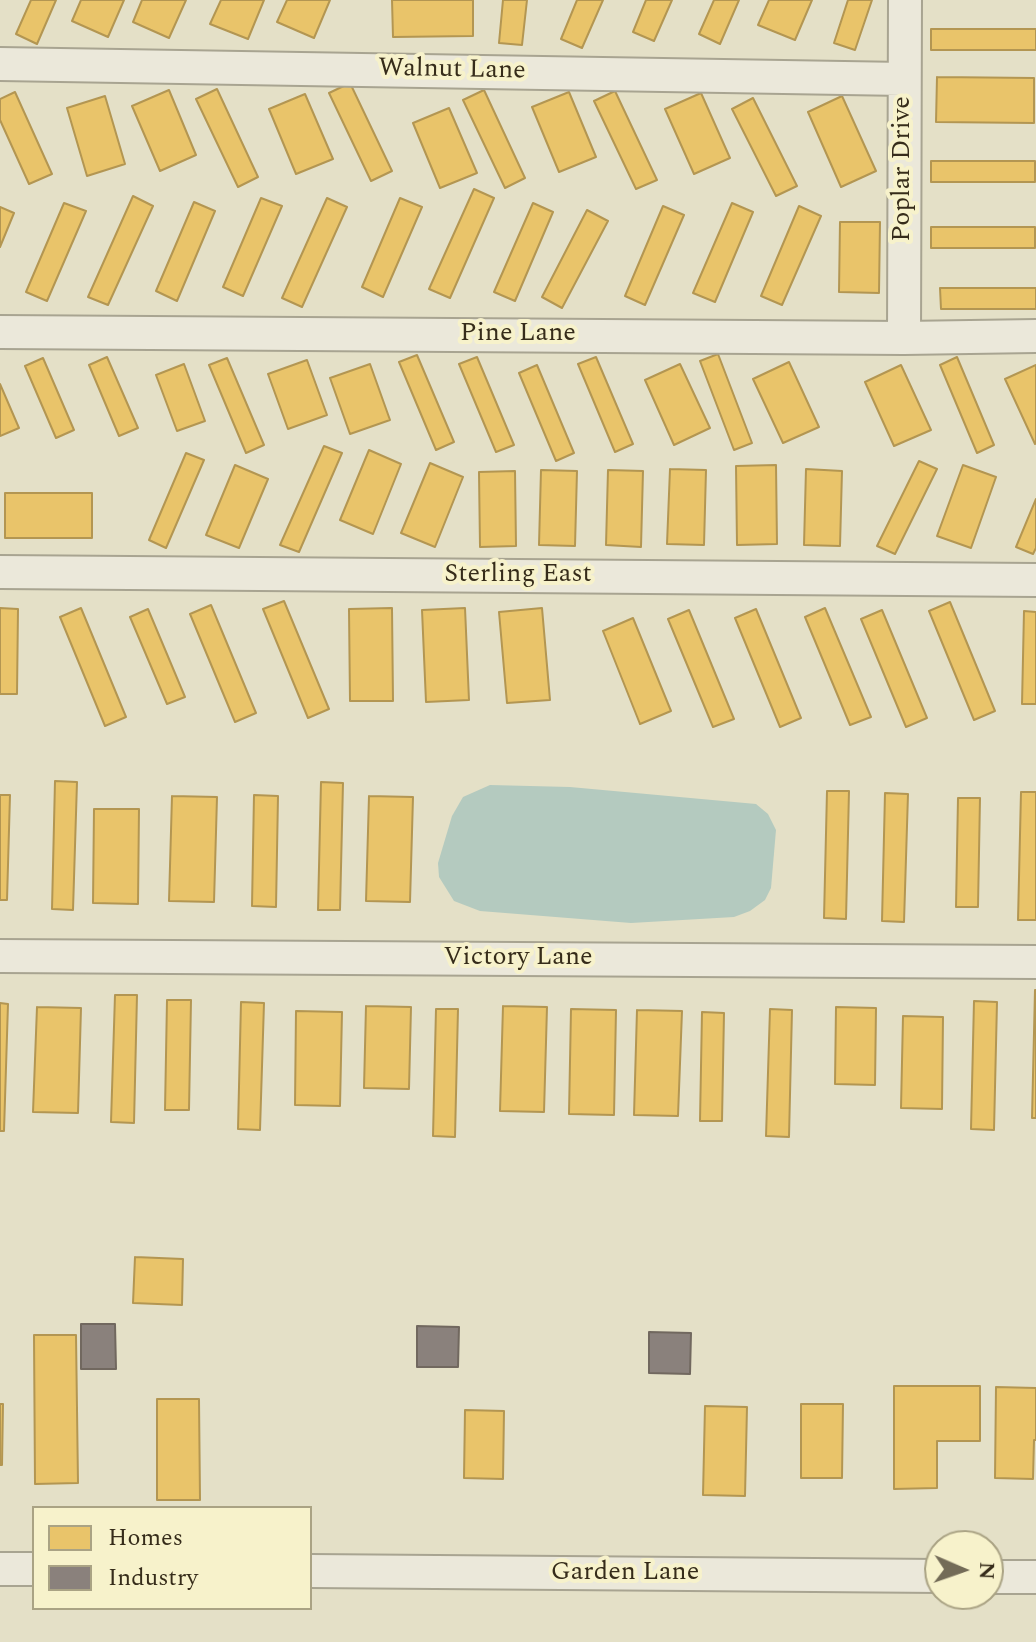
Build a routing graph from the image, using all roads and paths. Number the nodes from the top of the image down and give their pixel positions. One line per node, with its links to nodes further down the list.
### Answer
1 (905, 0): 3 (street, Poplar Drive)
2 (0, 64): 3 (street, Walnut Lane)
3 (904, 79): 6 (street, Poplar Drive)
4 (0, 332): 6 (street, Pine Lane)
5 (1036, 336): 6 (street, Pine Lane)
6 (904, 338)
7 (0, 572): 8 (street, Sterling East)
8 (1036, 580)
9 (0, 956): 10 (street, Victory Lane)
10 (1036, 962)
11 (0, 1569): 12 (street)
12 (32, 1569)
13 (312, 1571): 14 (street, Garden Lane)
14 (924, 1576)
15 (1004, 1577): 16 (street)
16 (1036, 1577)

